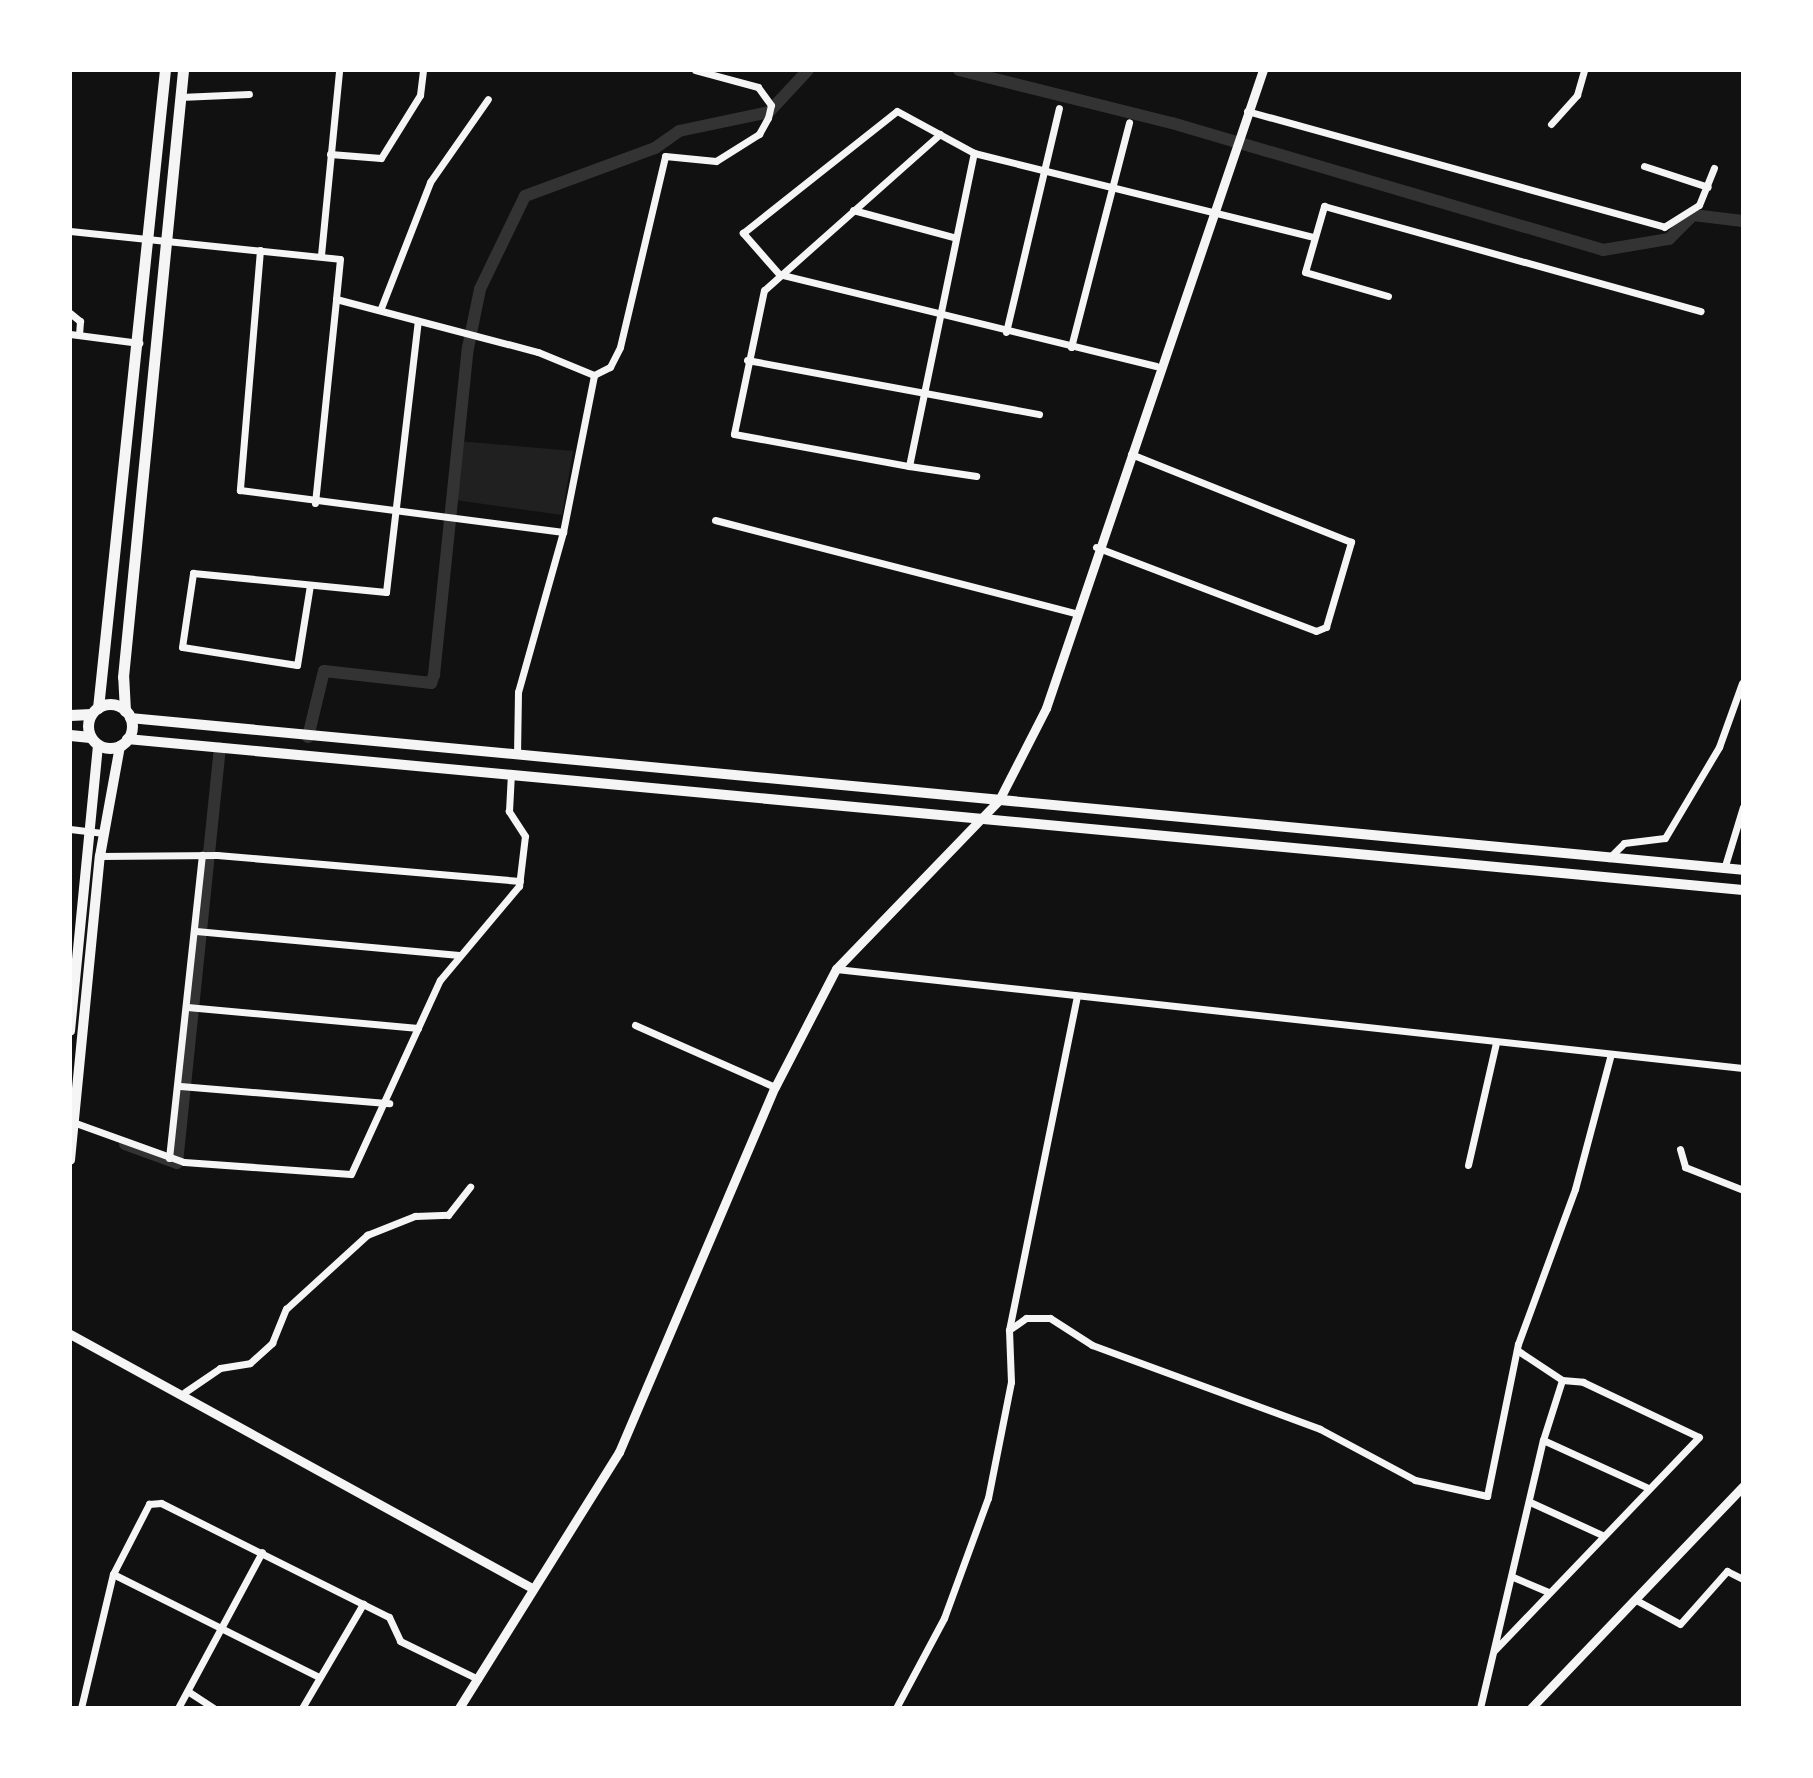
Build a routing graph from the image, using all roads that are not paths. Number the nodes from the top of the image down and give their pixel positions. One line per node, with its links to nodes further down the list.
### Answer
1 (165, 70): 28 (main road)
2 (183, 70): 9 (main road)
3 (339, 70): 17 (street)
4 (423, 70): 17 (street)
5 (695, 70): 49 (street)
6 (1261, 70): 12 (street)
7 (1584, 70): 14 (street)
8 (249, 94): 9 (street)
9 (180, 97): 29 (main road)
10 (488, 99): 35 (street)
11 (1059, 108): 20 (street)
12 (1247, 111): 21 (street); 24 (street)
13 (1129, 122): 22 (street)
14 (1551, 124)
15 (940, 134): 16 (street); 23 (street); 32 (street)
16 (974, 153): 20 (street); 26 (street)
17 (330, 154): 31 (street)
18 (1644, 166): 21 (street)
19 (1714, 168): 21 (street)
20 (1044, 171): 22 (street); 40 (street)
21 (1708, 187)
22 (1109, 188): 24 (street); 44 (street)
23 (853, 210): 26 (street); 32 (street)
24 (1212, 212): 27 (street); 48 (street)
25 (70, 231): 28 (street)
26 (953, 237): 38 (street)
27 (1313, 237): 33 (street); 36 (street)
28 (147, 239): 29 (street); 43 (main road)
29 (166, 239): 30 (street); 46 (main road)
30 (260, 250): 31 (street); 55 (street)
31 (321, 255): 34 (street)
32 (779, 274): 38 (street); 47 (street)
33 (1388, 296)
34 (336, 299): 35 (street); 55 (street)
35 (381, 308): 39 (street)
36 (1701, 311)
37 (70, 313): 42 (street)
38 (935, 314): 40 (street); 50 (street)
39 (418, 321): 49 (street); 56 (street)
40 (1006, 332): 44 (street)
41 (70, 334): 42 (street)
42 (79, 335): 43 (street)
43 (139, 343): 45 (main road)
44 (1071, 347): 48 (street)
45 (137, 358): 46 (main road); 63 (main road)
46 (153, 360): 64 (main road)
47 (747, 360): 50 (street); 53 (street)
48 (1156, 366): 52 (street)
49 (594, 375): 58 (street)
50 (922, 390): 51 (street); 53 (street)
51 (1039, 414)
52 (1131, 454): 59 (street); 59 (street)
53 (909, 466): 54 (street)
54 (976, 476)
55 (315, 503): 56 (street)
56 (393, 513): 58 (street); 60 (street)
57 (715, 520): 61 (street)
58 (563, 532): 69 (street)
59 (1096, 547): 61 (street)
60 (310, 585): 60 (street)
61 (1075, 613): 71 (street)
62 (1742, 683): 79 (street)
63 (94, 711): 64 (main road); 65 (main road); 67 (main road)
64 (128, 714): 68 (main road); 69 (main road)
65 (70, 715)
66 (70, 735): 67 (main road)
67 (94, 741): 68 (main road); 75 (main road)
68 (124, 742): 70 (main road); 76 (main road)
69 (517, 753): 71 (main road)
70 (511, 777): 73 (main road); 82 (street)
71 (999, 800): 73 (street); 79 (main road)
72 (1743, 807): 80 (street)
73 (973, 820): 83 (main road); 86 (street)
74 (70, 829): 75 (street)
75 (91, 831): 76 (street); 91 (main road)
76 (104, 833): 78 (main road)
77 (202, 855): 78 (street); 82 (street); 84 (street)
78 (100, 856): 98 (main road)
79 (1609, 858): 80 (main road)
80 (1724, 869): 81 (main road)
81 (1743, 870)
82 (520, 881): 85 (street)
83 (1743, 890)
84 (196, 931): 85 (street); 88 (street)
85 (459, 955): 90 (street)
86 (836, 969): 87 (street); 96 (street)
87 (1077, 996): 92 (street); 105 (street)
88 (187, 1007): 90 (street); 95 (street)
89 (635, 1025): 96 (street)
90 (418, 1028): 97 (street)
91 (70, 1031)
92 (1496, 1043): 93 (street); 102 (street)
93 (1610, 1057): 94 (street); 107 (street)
94 (1743, 1068)
95 (180, 1086): 97 (street); 100 (street)
96 (775, 1087): 119 (street)
97 (389, 1103): 100 (street)
98 (71, 1121): 100 (street); 101 (main road)
99 (1680, 1149): 104 (street)
100 (169, 1158)
101 (70, 1160)
102 (1468, 1165)
103 (470, 1187): 109 (street)
104 (1743, 1190)
105 (1009, 1330): 107 (street); 133 (street)
106 (70, 1334): 109 (street)
107 (1517, 1350): 108 (street)
108 (1562, 1380): 110 (street); 112 (street)
109 (185, 1392): 119 (street)
110 (1543, 1440): 112 (street); 113 (street)
111 (1743, 1486): 121 (street)
112 (1646, 1487): 114 (street)
113 (1530, 1502): 114 (street); 117 (street)
114 (1602, 1535): 120 (street)
115 (262, 1552): 116 (street); 122 (street); 123 (street)
116 (113, 1574): 123 (street); 128 (street)
117 (1513, 1577): 120 (street); 124 (street)
118 (1743, 1579): 121 (street)
119 (532, 1588): 126 (street)
120 (1549, 1592): 124 (street)
121 (1636, 1600): 135 (street)
122 (363, 1604): 125 (street); 126 (street)
123 (224, 1625): 125 (street); 127 (street)
124 (1494, 1651): 134 (street)
125 (319, 1677): 131 (street)
126 (478, 1679): 132 (street)
127 (189, 1692): 129 (street); 130 (street)
128 (81, 1708)
129 (178, 1708)
130 (214, 1708)
131 (302, 1708)
132 (459, 1708)
133 (896, 1708)
134 (1480, 1708)
135 (1531, 1708)

